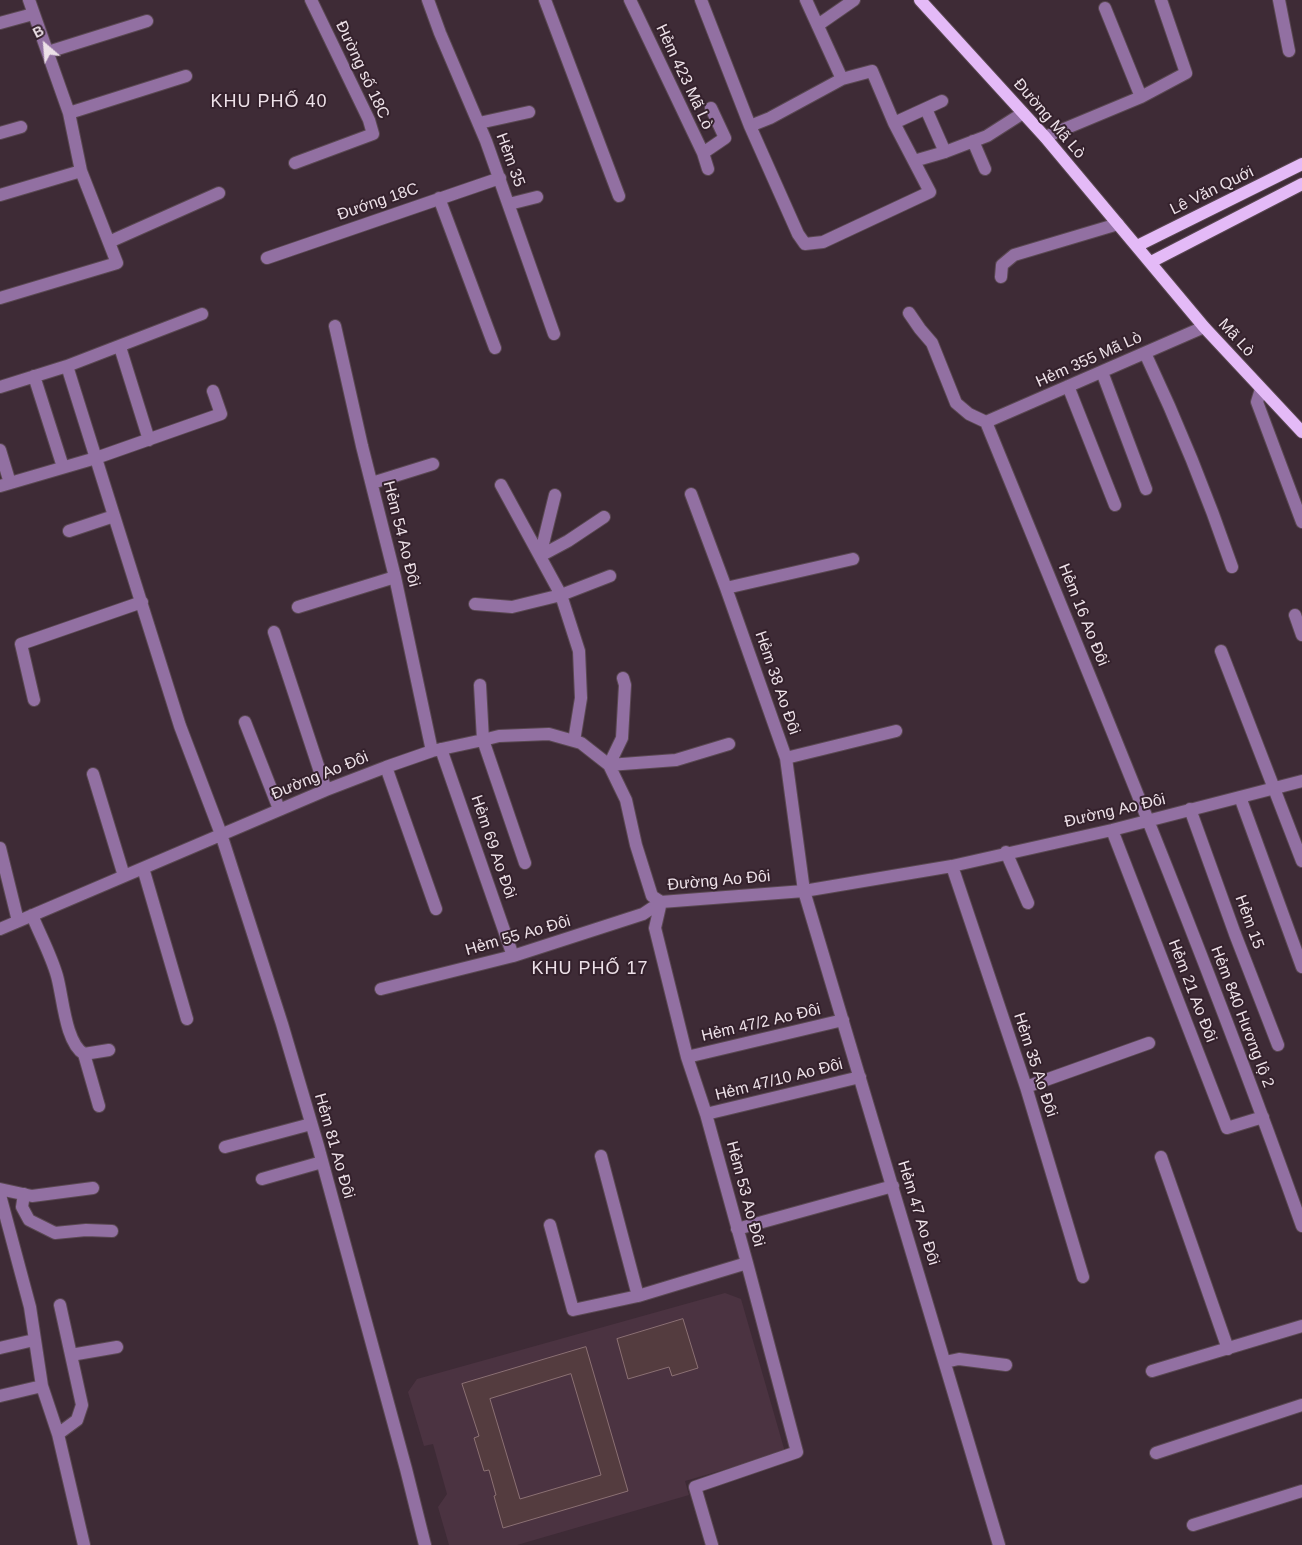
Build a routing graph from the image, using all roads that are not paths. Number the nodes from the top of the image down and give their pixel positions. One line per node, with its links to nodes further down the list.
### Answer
1 (29, 0): 13 (street)
2 (311, 0): 38 (street, Đường số 18C)
3 (428, 0): 28 (street, Hẻm 35)
4 (545, 0): 47 (street)
5 (630, 0): 36 (street, Hẻm 423 Mã Lò)
6 (701, 0): 30 (street)
7 (806, 0): 16 (street)
8 (854, 0): 16 (street)
9 (920, 0): 27 (main road, Đường Mã Lò)
10 (1161, 0): 21 (street)
11 (1283, 1): 17 (street)
12 (1105, 8): 21 (street)
13 (33, 14): 15 (street); 18 (street)
14 (147, 21): 18 (street)
15 (0, 23)
16 (818, 26): 20 (street)
17 (1289, 51)
18 (48, 52): 26 (street)
19 (186, 76): 26 (street)
20 (842, 79): 29 (street); 30 (street)
21 (1142, 98): 33 (street)
22 (942, 102): 24 (street)
23 (711, 108): 36 (street)
24 (926, 109): 29 (street); 35 (street)
25 (529, 112): 28 (street)
26 (69, 114): 42 (street)
27 (1023, 114): 33 (main road, Đường Mã Lò); 34 (street)
28 (479, 123): 43 (street, Hẻm 35)
29 (894, 123): 37 (street)
30 (750, 126): 37 (street)
31 (21, 127): 32 (street)
32 (0, 133)
33 (1045, 137): 51 (main road, Đường Mã Lò)
34 (973, 141): 35 (street); 40 (street)
35 (945, 152): 37 (street)
36 (703, 153): 41 (street, Hẻm 423 Mã Lò)
37 (914, 161)
38 (295, 163)
39 (1302, 164): 53 (main road, Lê Văn Quới)
40 (985, 168)
41 (708, 169)
42 (82, 171): 46 (street); 52 (street)
43 (500, 178): 49 (street, Đướng 18C); 50 (street, Hẻm 35)
44 (1302, 184): 55 (main road)
45 (219, 193): 52 (street)
46 (0, 195)
47 (619, 196)
48 (537, 197): 50 (street)
49 (439, 198): 54 (street, Đướng 18C); 64 (street)
50 (509, 204): 62 (street, Hẻm 35)
51 (1118, 224): 53 (main road, Đường Mã Lò); 56 (street)
52 (108, 242): 57 (street)
53 (1137, 246): 55 (main road, Đường Mã Lò)
54 (267, 258)
55 (1151, 262): 61 (main road, Mã Lò)
56 (1002, 277)
57 (0, 298)
58 (909, 313): 73 (street)
59 (202, 314): 63 (street)
60 (336, 326): 80 (street, Hẻm 54 Ao Đôi)
61 (1204, 327): 65 (street, Hẻm 355 Mã Lò); 71 (main road, Mã Lò)
62 (554, 334)
63 (120, 347): 66 (street); 75 (street)
64 (495, 348)
65 (1145, 353): 67 (street, Hẻm 355 Mã Lò); 93 (street)
66 (67, 366): 68 (street); 77 (street, Hẻm 81 Ao Đôi)
67 (1102, 372): 69 (street, Hẻm 355 Mã Lò); 83 (street)
68 (34, 376): 70 (street); 79 (street)
69 (1068, 386): 73 (street, Hẻm 355 Mã Lò); 86 (street)
70 (0, 387)
71 (1261, 389): 74 (main road, Mã Lò); 89 (street)
72 (213, 391): 75 (street)
73 (986, 422): 124 (street, Hẻm 16 Ao Đôi)
74 (1299, 425)
75 (149, 440): 77 (street)
76 (0, 450): 81 (street)
77 (96, 458): 79 (street); 87 (street, Hẻm 81 Ao Đôi)
78 (433, 464): 80 (street)
79 (64, 467): 81 (street)
80 (372, 483): 95 (street, Hẻm 54 Ao Đôi)
81 (5, 484)
82 (501, 485): 91 (street)
83 (1146, 489)
84 (691, 494): 96 (street, Hẻm 38 Ao Đôi)
85 (555, 495): 91 (street)
86 (1115, 505)
87 (114, 516): 90 (street); 98 (street, Hẻm 81 Ao Đôi)
88 (604, 517): 91 (street)
89 (1302, 522)
90 (69, 531)
91 (540, 556): 97 (street)
92 (853, 559): 96 (street)
93 (1232, 567)
94 (610, 576): 97 (street)
95 (395, 577): 100 (street); 113 (street, Hẻm 54 Ao Đôi)
96 (726, 588): 114 (street, Hẻm 38 Ao Đôi)
97 (561, 595): 99 (street); 111 (street)
98 (142, 602): 107 (street); 126 (street, Hẻm 81 Ao Đôi)
99 (475, 604)
100 (298, 607)
101 (1294, 615): 103 (street)
102 (274, 632): 120 (street)
103 (1302, 635)
104 (1221, 651): 119 (street)
105 (623, 678): 115 (street)
106 (480, 685): 110 (street)
107 (34, 700)
108 (245, 722): 122 (street)
109 (896, 731): 114 (street)
110 (483, 740): 111 (street, Đường Ao Đôi); 113 (street, Đường Ao Đôi); 130 (street)
111 (574, 741): 115 (street, Đường Ao Đôi)
112 (729, 744): 115 (street)
113 (437, 750): 116 (street, Đường Ao Đôi); 141 (street, Hẻm 69 Ao Đôi)
114 (786, 758): 134 (street, Hẻm 38 Ao Đôi)
115 (609, 765): 135 (street, Đường Ao Đôi)
116 (386, 767): 120 (street, Đường Ao Đôi); 137 (street)
117 (93, 774): 133 (street)
118 (1302, 782): 119 (street, Đường Ao Đôi)
119 (1274, 788): 121 (street, Đường Ao Đôi); 129 (street)
120 (326, 790): 122 (street, Đường Ao Đôi)
121 (1240, 797): 123 (street, Đường Ao Đôi); 142 (street)
122 (279, 810): 126 (street, Đường Ao Đôi)
123 (1190, 810): 124 (street, Đường Ao Đôi); 147 (street, Hẻm 15)
124 (1149, 820): 125 (street, Đường Ao Đôi); 155 (street, Hẻm 840 Hương lộ 2)
125 (1112, 830): 128 (street, Đường Ao Đôi); 155 (street, Hẻm 21 Ao Đôi)
126 (221, 834): 132 (street, Đường Ao Đôi); 156 (street, Hẻm 81 Ao Đôi)
127 (0, 848): 139 (street)
128 (1006, 852): 131 (street, Đường Ao Đôi); 136 (street)
129 (1302, 861)
130 (525, 863)
131 (952, 866): 134 (street, Đường Ao Đôi); 152 (street, Hẻm 35 Ao Đôi)
132 (143, 868): 133 (street, Đường Ao Đôi); 144 (street)
133 (124, 876): 138 (street, Đường Ao Đôi)
134 (804, 891): 135 (street, Đường Ao Đôi); 145 (street, Hẻm 47 Ao Đôi)
135 (660, 902): 141 (street, Hẻm 55 Ao Đôi); 150 (street, Hẻm 53 Ao Đôi)
136 (1028, 903)
137 (436, 909)
138 (32, 915): 139 (street, Đường Ao Đôi); 149 (street)
139 (18, 921): 140 (street, Đường Ao Đôi)
140 (0, 929)
141 (513, 956): 143 (street, Hẻm 55 Ao Đôi)
142 (1302, 967)
143 (381, 989)
144 (187, 1019)
145 (843, 1020): 150 (street, Hẻm 47/2 Ao Đôi); 151 (street, Hẻm 47 Ao Đôi)
146 (1149, 1043): 152 (street)
147 (1278, 1045)
148 (109, 1050): 149 (street)
149 (84, 1054): 153 (street)
150 (687, 1057): 154 (street, Hẻm 53 Ao Đôi)
151 (860, 1077): 154 (street, Hẻm 47/10 Ao Đôi); 162 (street, Hẻm 47 Ao Đôi)
152 (1026, 1086): 172 (street, Hẻm 35 Ao Đôi)
153 (99, 1106)
154 (706, 1114): 169 (street, Hẻm 53 Ao Đôi)
155 (1263, 1117): 168 (street, Hẻm 840 Hương lộ 2)
156 (311, 1124): 157 (street); 160 (street, Hẻm 81 Ao Đôi)
157 (226, 1147)
158 (601, 1156): 173 (street)
159 (1161, 1157): 179 (street)
160 (322, 1162): 161 (street); 192 (street, Hẻm 81 Ao Đôi)
161 (262, 1179)
162 (893, 1186): 169 (street); 181 (street, Hẻm 47 Ao Đôi)
163 (93, 1188): 165 (street)
164 (0, 1189): 165 (street)
165 (24, 1194): 170 (street)
166 (0, 1195): 176 (street)
167 (550, 1225): 173 (street, Hẻm 53 Ao Đôi)
168 (1302, 1226)
169 (737, 1230): 171 (street, Hẻm 53 Ao Đôi)
170 (112, 1231)
171 (747, 1263): 173 (street, Hẻm 53 Ao Đôi); 193 (street)
172 (1083, 1277)
173 (638, 1296)
174 (60, 1305): 180 (street)
175 (1302, 1326): 179 (street)
176 (34, 1340): 178 (street); 184 (street)
177 (117, 1347): 180 (street)
178 (0, 1348)
179 (1228, 1349): 183 (street)
180 (71, 1355): 187 (street)
181 (945, 1362): 182 (street); 194 (street, Hẻm 47 Ao Đôi)
182 (1006, 1365)
183 (1152, 1372)
184 (42, 1386): 185 (street); 187 (street)
185 (0, 1396)
186 (1302, 1405): 188 (street)
187 (58, 1434): 191 (street)
188 (1156, 1453)
189 (1302, 1491): 190 (street)
190 (1193, 1526)
191 (84, 1545)
192 (425, 1545)
193 (712, 1545)
194 (999, 1545)

